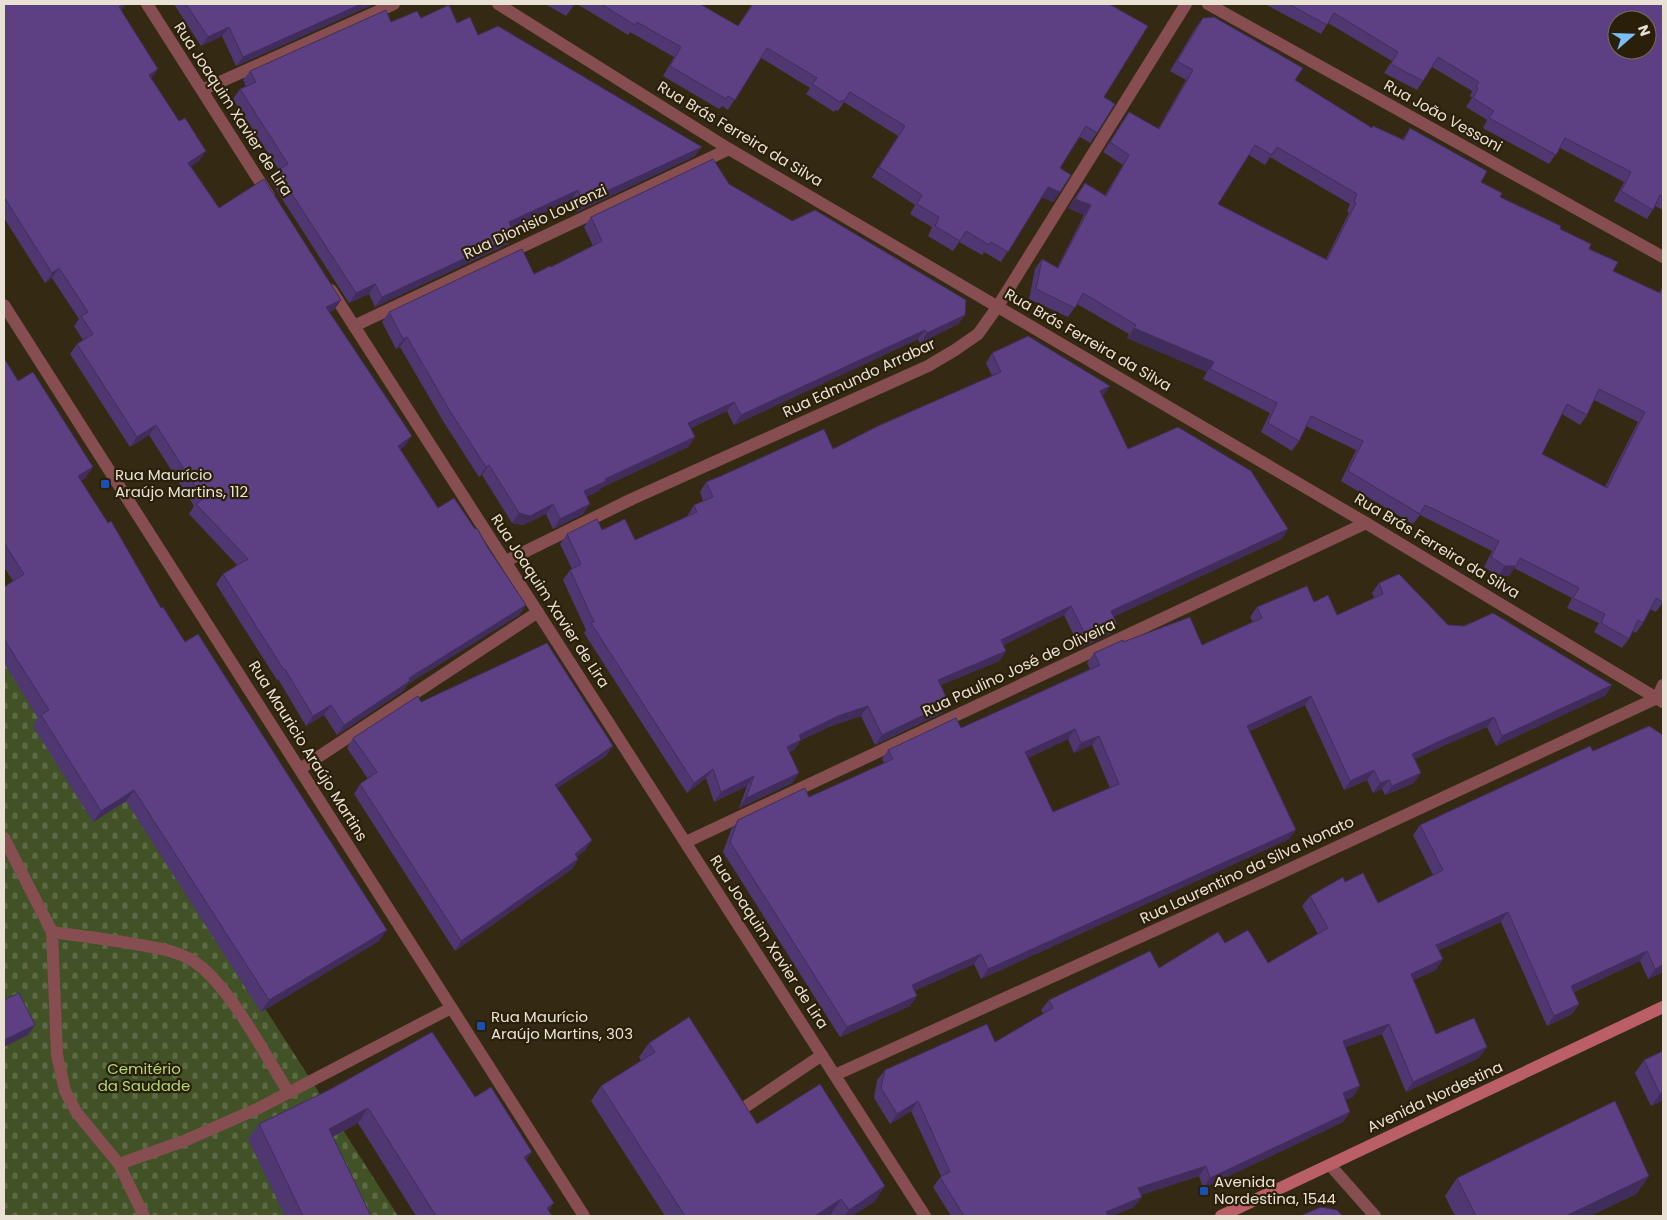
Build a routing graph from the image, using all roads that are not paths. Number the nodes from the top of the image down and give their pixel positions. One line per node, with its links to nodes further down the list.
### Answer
1 (147, 4): 6 (street, Rua Joaquim Xavier de Lira)
2 (394, 4): 6 (street)
3 (498, 4): 7 (street, Rua Brás Ferreira da Silva)
4 (1186, 4): 12 (street, Rua Edmundo Arrabar)
5 (1208, 4): 9 (street, Rua João Vessoni)
6 (202, 90): 8 (street, Rua Joaquim Xavier de Lira)
7 (730, 148): 12 (street, Rua Brás Ferreira da Silva); 13 (street, Rua Dionisio Lourenzi)
8 (278, 209)
9 (1663, 257)
10 (322, 276): 13 (street, Rua Joaquim Xavier de Lira)
11 (4, 305): 19 (street, Rua Mauricio Araújo Martins)
12 (998, 306): 14 (street, Rua Brás Ferreira da Silva); 15 (street, Rua Edmundo Arrabar)
13 (354, 326): 15 (street, Rua Joaquim Xavier de Lira)
14 (1366, 523): 18 (street, Rua Brás Ferreira da Silva); 21 (street, Rua Paulino José de Oliveira)
15 (506, 561): 16 (street, Rua Joaquim Xavier de Lira)
16 (538, 612): 19 (street); 21 (street, Rua Joaquim Xavier de Lira)
17 (1663, 684): 18 (street)
18 (1660, 700): 26 (street, Rua Laurentino da Silva Nonato)
19 (300, 769): 23 (street, Rua Mauricio Araújo Martins)
20 (4, 838): 22 (street)
21 (686, 842): 25 (street, Rua Joaquim Xavier de Lira)
22 (52, 932): 27 (street); 29 (street)
23 (451, 1008): 27 (street); 32 (street, Rua Mauricio Araújo Martins)
24 (1663, 1008): 30 (main road, Avenida Nordestina)
25 (822, 1055): 26 (street, Rua Joaquim Xavier de Lira); 28 (street)
26 (835, 1075): 33 (street, Rua Joaquim Xavier de Lira)
27 (289, 1092): 29 (street)
28 (745, 1107)
29 (118, 1164): 31 (street)
30 (1330, 1165): 34 (main road, Avenida Nordestina); 35 (street)
31 (144, 1216)
32 (584, 1216)
33 (925, 1216)
34 (1221, 1216)
35 (1375, 1216)

